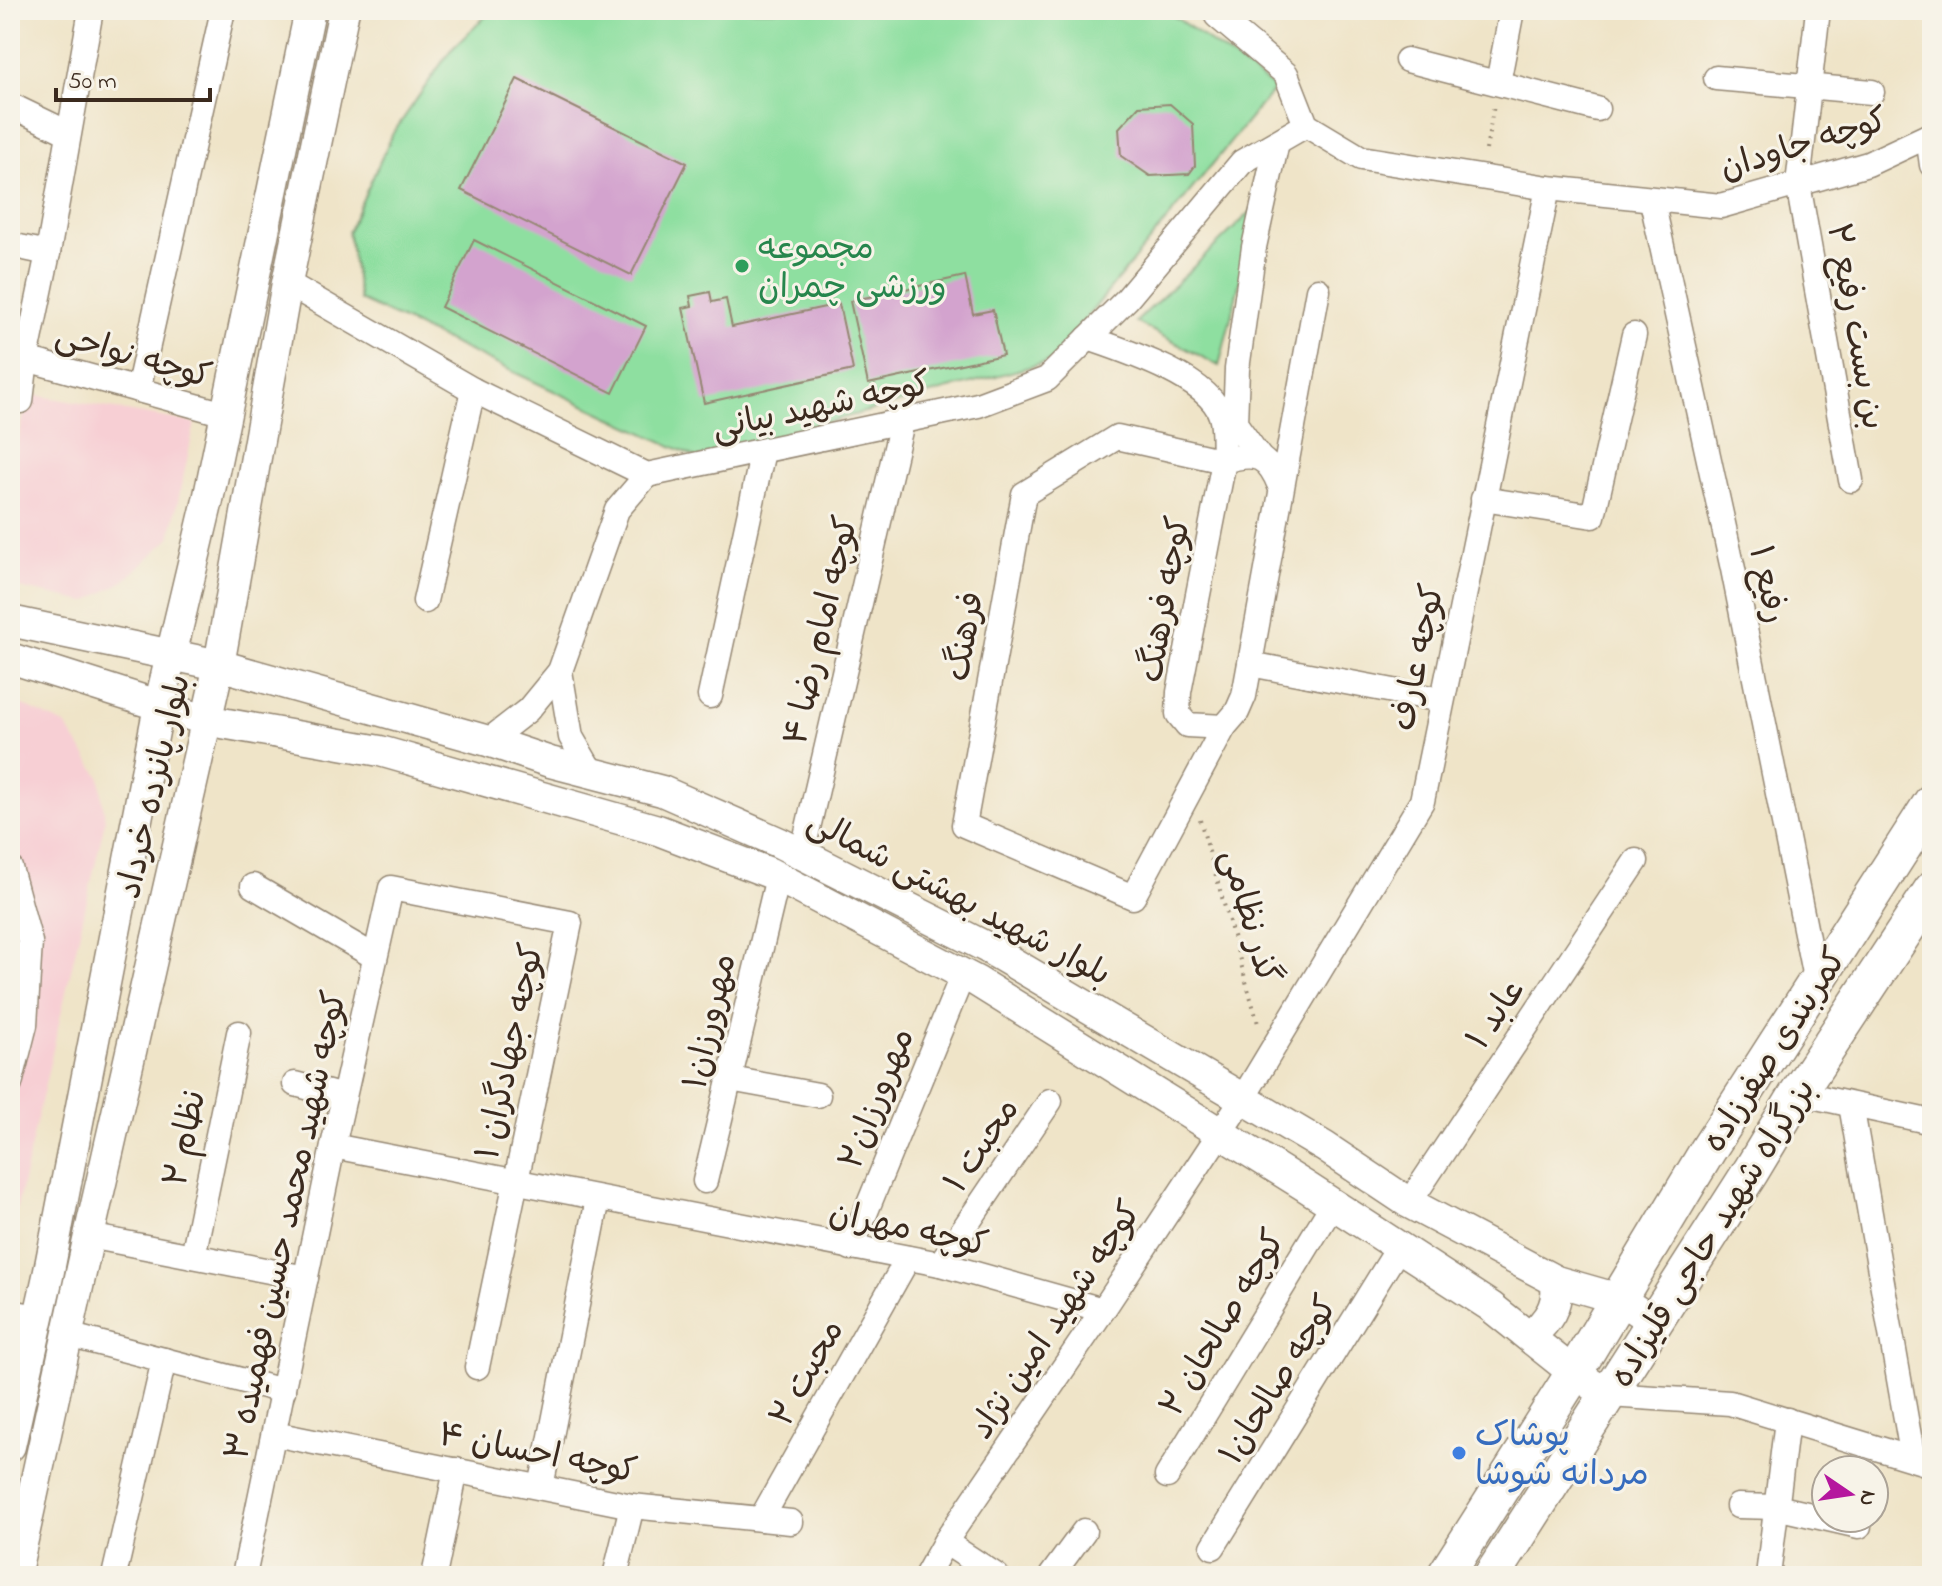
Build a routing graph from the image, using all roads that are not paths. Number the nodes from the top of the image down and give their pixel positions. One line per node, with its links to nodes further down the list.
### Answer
1 (91, 10): 16 (street)
2 (223, 10): 30 (street)
3 (310, 10): 33 (main road, بلوار پانزده خرداد)
4 (344, 10): 25 (main road, بلوار پانزده خرداد)
5 (1818, 10): 11 (street, بن بست رفیع ۲)
6 (1509, 11): 10 (street)
7 (1214, 12): 15 (street)
8 (1407, 60): 10 (street)
9 (1716, 78): 11 (street)
10 (1498, 83): 14 (street)
11 (1809, 85): 12 (street); 20 (street, بن بست رفیع ۲)
12 (1872, 92)
13 (10, 105): 16 (street)
14 (1597, 109)
15 (1306, 125): 18 (street, کوچه شهید بیانی); 21 (street, کوچه جاودان)
16 (68, 133): 24 (street)
17 (1930, 135): 19 (street); 20 (street, کوچه جاودان)
18 (1277, 142): 28 (street, کوچه شهید بیانی); 36 (street)
19 (1932, 165)
20 (1798, 184): 22 (street, کوچه جاودان); 39 (street, بن بست رفیع ۲)
21 (1548, 188): 22 (street, کوچه جاودان); 41 (street, کوچه عارف)
22 (1652, 201): 69 (street, رفیع ۱)
23 (10, 245): 24 (street)
24 (48, 253): 29 (street)
25 (287, 283): 31 (street); 48 (main road, بلوار پانزده خرداد)
26 (1318, 290): 40 (street)
27 (1634, 335): 41 (street)
28 (1088, 338): 34 (street, کوچه شهید بیانی); 37 (street, کوچه فرهنگ)
29 (26, 359): 30 (street, کوچه نواحی); 32 (street)
30 (138, 390): 33 (street, کوچه نواحی)
31 (473, 390): 38 (street); 42 (street)
32 (15, 399)
33 (225, 414): 45 (main road, بلوار پانزده خرداد)
34 (902, 422): 35 (street, کوچه شهید بیانی); 60 (street, کوچه امام رضا ۴)
35 (763, 451): 38 (street, کوچه شهید بیانی); 51 (street)
36 (1260, 458): 37 (street); 40 (street)
37 (1224, 461): 55 (street, کوچه فرهنگ); 55 (street, فرهنگ)
38 (647, 475): 49 (street)
39 (1851, 480)
40 (1280, 486): 47 (street)
41 (1483, 499): 52 (street, کوچه عارف)
42 (425, 601)
43 (10, 621): 44 (main road, بلوار شهید بهشتی شمالی)
44 (44, 628): 45 (main road, بلوار شهید بهشتی شمالی); 46 (main road)
45 (172, 653): 48 (main road, بلوار شهید بهشتی شمالی); 53 (main road, بلوار پانزده خرداد)
46 (22, 661): 53 (main road, بلوار شهید بهشتی شمالی)
47 (1250, 664): 52 (street); 55 (street)
48 (219, 665): 50 (main road, بلوار شهید بهشتی شمالی); 54 (main road, بلوار پانزده خرداد)
49 (560, 671): 57 (street); 58 (street)
50 (319, 695): 56 (main road); 57 (main road, بلوار شهید بهشتی شمالی)
51 (710, 696)
52 (1441, 700): 77 (street, کوچه عارف)
53 (159, 706): 54 (main road, بلوار شهید بهشتی شمالی); 98 (main road, بلوار پانزده خرداد)
54 (205, 720): 56 (main road, بلوار شهید بهشتی شمالی); 88 (main road, بلوار پانزده خرداد)
55 (1224, 727)
56 (314, 741): 63 (main road, بلوار شهید بهشتی شمالی)
57 (488, 741): 58 (main road, بلوار شهید بهشتی شمالی)
58 (592, 773): 60 (main road, بلوار شهید بهشتی شمالی)
59 (1932, 802): 69 (highway, کمربندی صفرزاده)
60 (802, 854): 77 (main road, بلوار شهید بهشتی شمالی)
61 (1636, 861): 86 (street, عابد ۱)
62 (10, 868): 72 (street)
63 (778, 877): 68 (main road, بلوار شهید بهشتی شمالی); 71 (street, مهرورزان۱)
64 (253, 886): 67 (street)
65 (391, 888): 67 (street, کوچه شهید محمد حسین فهمیده ۳); 84 (street, کوچه جهادگران ۱)
66 (1932, 890): 74 (highway, بزرگراه شهید حاجی قلیزاده)
67 (375, 957): 76 (street, کوچه شهید محمد حسین فهمیده ۳)
68 (963, 974): 81 (main road, بلوار شهید بهشتی شمالی); 90 (street, مهرورزان۲)
69 (1816, 983): 96 (highway, کمربندی صفرزاده)
70 (239, 1033): 91 (street, نظام ۲)
71 (730, 1079): 75 (street); 83 (street, مهرورزان۱)
72 (10, 1084)
73 (295, 1084): 76 (street)
74 (1798, 1093): 79 (street); 99 (highway, بزرگراه شهید حاجی قلیزاده)
75 (818, 1095)
76 (344, 1097): 82 (street, کوچه شهید محمد حسین فهمیده ۳)
77 (1243, 1098): 81 (street, کوچه شهید امین نژاد); 86 (main road, بلوار شهید بهشتی شمالی)
78 (1050, 1101): 93 (street, محبت ۱)
79 (1851, 1105): 80 (street); 110 (street)
80 (1932, 1122)
81 (1219, 1132): 87 (main road, بلوار شهید بهشتی شمالی); 97 (street, کوچه شهید امین نژاد)
82 (333, 1146): 84 (street, کوچه مهران); 94 (street, کوچه شهید محمد حسین فهمیده ۳)
83 (705, 1181)
84 (516, 1184): 85 (street, کوچه مهران); 103 (street)
85 (598, 1199): 90 (street, کوچه مهران); 113 (street)
86 (1409, 1203): 95 (main road, بلوار شهید بهشتی شمالی)
87 (1333, 1204): 89 (main road, بلوار شهید بهشتی شمالی); 112 (street, کوچه صالحان ۲)
88 (89, 1236): 91 (street); 100 (main road, بلوار پانزده خرداد)
89 (1399, 1247): 101 (main road, بلوار شهید بهشتی شمالی); 122 (street, کوچه صالحان۱)
90 (851, 1248): 92 (street, کوچه مهران)
91 (193, 1256): 94 (street)
92 (908, 1258): 93 (street, کوچه مهران); 118 (street, محبت ۲)
93 (940, 1264): 97 (street, کوچه مهران)
94 (306, 1278): 105 (street, کوچه شهید محمد حسین فهمیده ۳)
95 (1556, 1281): 96 (main road, بلوار شهید بهشتی شمالی); 101 (main road)
96 (1619, 1299): 99 (main road, بلوار شهید بهشتی شمالی); 104 (highway, کمربندی صفرزاده)
97 (1103, 1310): 121 (street, کوچه شهید امین نژاد)
98 (25, 1314): 109 (main road, بلوار پانزده خرداد)
99 (1654, 1322): 106 (highway, بزرگراه شهید حاجی قلیزاده)
100 (68, 1335): 102 (street); 123 (main road, بلوار پانزده خرداد)
101 (1530, 1337): 104 (main road, بلوار شهید بهشتی شمالی)
102 (164, 1360): 105 (street); 124 (street)
103 (477, 1367)
104 (1574, 1373): 106 (main road, بلوار شهید بهشتی شمالی); 131 (highway, بزرگراه شهید حاجی قلیزاده)
105 (283, 1391): 108 (street, کوچه شهید محمد حسین فهمیده ۳)
106 (1609, 1395): 107 (street); 132 (highway, بزرگراه شهید حاجی قلیزاده)
107 (1787, 1420): 110 (street); 116 (street)
108 (274, 1434): 111 (street, کوچه احسان ۴); 125 (street, کوچه شهید محمد حسین فهمیده ۳)
109 (10, 1446)
110 (1922, 1462)
111 (456, 1470): 113 (street, کوچه احسان ۴); 126 (street)
112 (1167, 1476)
113 (541, 1487): 114 (street, کوچه احسان ۴)
114 (632, 1506): 118 (street, کوچه احسان ۴); 127 (street)
115 (1738, 1506): 116 (street)
116 (1776, 1507): 117 (street); 133 (street)
117 (1810, 1515)
118 (761, 1519): 119 (street, کوچه احسان ۴)
119 (791, 1522)
120 (1084, 1531): 130 (street)
121 (945, 1542): 128 (street, کوچه شهید امین نژاد); 129 (street)
122 (1213, 1547)
123 (15, 1576)
124 (114, 1576)
125 (244, 1576)
126 (434, 1576)
127 (615, 1576)
128 (926, 1576)
129 (997, 1576)
130 (1051, 1576)
131 (1445, 1576)
132 (1492, 1576)
133 (1768, 1576)

